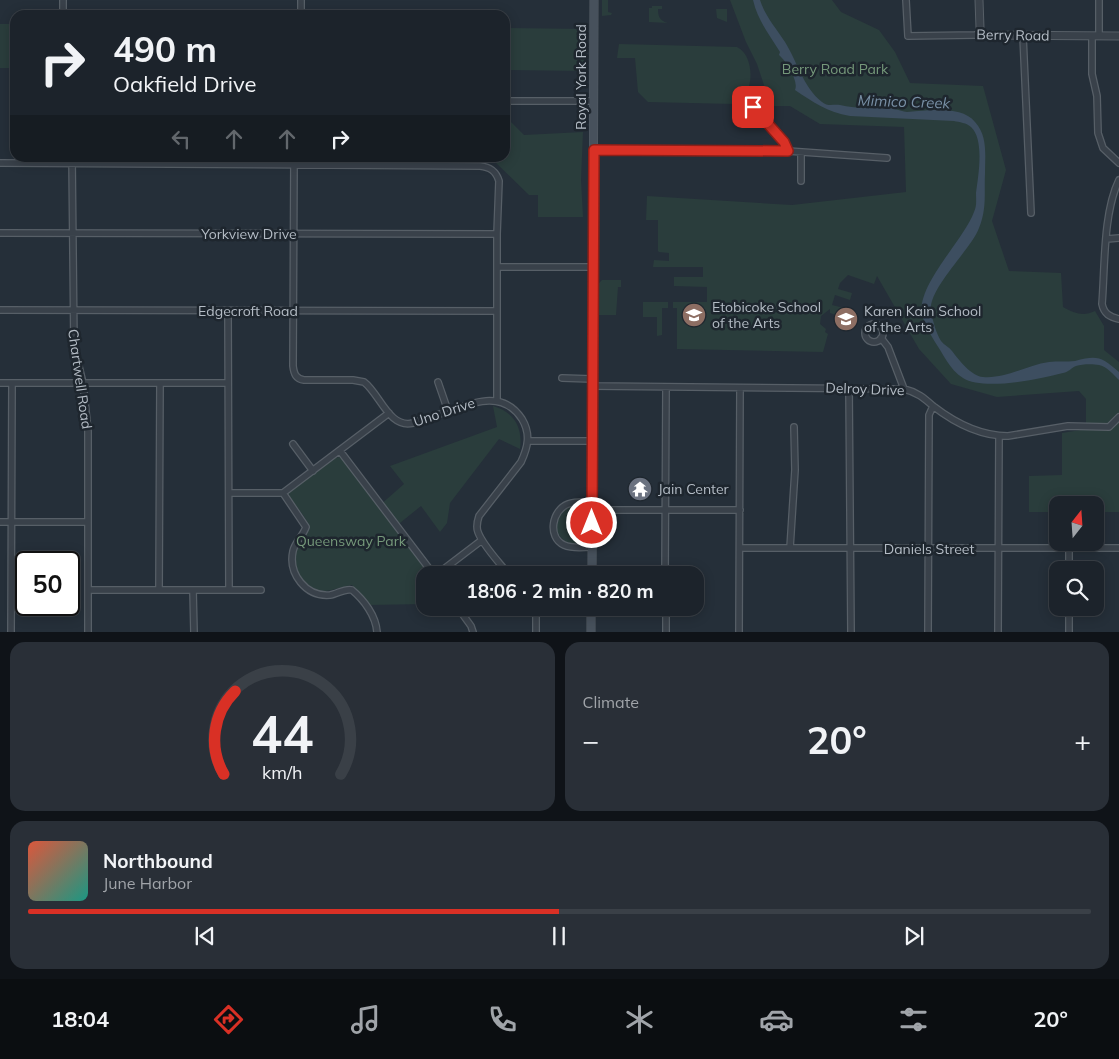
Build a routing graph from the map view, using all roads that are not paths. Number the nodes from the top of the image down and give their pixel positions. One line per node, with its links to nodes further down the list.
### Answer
1 (594, 0): 10 (main road, Royal York Road)
2 (906, 0): 5 (street, Berry Road)
3 (979, 0): 5 (street)
4 (1099, 0): 7 (street)
5 (981, 33): 6 (street, Berry Road)
6 (1023, 36): 7 (street, Berry Road); 24 (street)
7 (1096, 36): 8 (street, Berry Road); 20 (street)
8 (1119, 36)
9 (510, 101): 10 (street)
10 (593, 101): 12 (main road, Royal York Road)
11 (753, 107): 13 (street)
12 (594, 150): 13 (street); 32 (main road, Royal York Road)
13 (788, 151): 14 (street)
14 (801, 152): 15 (street); 23 (street)
15 (887, 158)
16 (36, 162): 21 (street)
17 (72, 162): 26 (street, Chartwell Road)
18 (294, 162): 27 (street, Uno Drive)
19 (331, 162): 28 (street)
20 (1119, 162)
21 (0, 163)
22 (1119, 180): 29 (street)
23 (801, 181)
24 (1031, 213)
25 (0, 233): 26 (street, Yorkview Drive)
26 (72, 233): 27 (street, Yorkview Drive); 34 (street, Chartwell Road)
27 (294, 234): 28 (street, Yorkview Drive); 36 (street, Uno Drive)
28 (497, 234): 31 (street)
29 (1107, 238): 30 (street); 38 (street)
30 (1119, 238)
31 (497, 267): 32 (street); 37 (street)
32 (593, 267): 47 (main road, Royal York Road)
33 (0, 310): 34 (street, Edgecroft Road)
34 (72, 310): 35 (street, Edgecroft Road); 44 (street, Chartwell Road)
35 (228, 311): 36 (street, Edgecroft Road); 46 (street)
36 (294, 311): 37 (street, Edgecroft Road); 55 (street, Uno Drive)
37 (497, 311): 52 (street)
38 (1119, 319)
39 (881, 338): 51 (street)
40 (562, 378): 47 (street, Delroy Drive)
41 (438, 382): 54 (street)
42 (0, 383): 43 (street)
43 (12, 383): 44 (street); 70 (street)
44 (84, 383): 45 (street); 71 (street, Chartwell Road)
45 (160, 383): 46 (street); 88 (street)
46 (228, 383): 64 (street)
47 (592, 383): 48 (street, Delroy Drive); 60 (main road, Royal York Road)
48 (666, 387): 49 (street, Delroy Drive); 67 (street)
49 (740, 388): 50 (street, Delroy Drive); 68 (street)
50 (849, 388): 51 (street, Delroy Drive); 78 (street)
51 (904, 389): 53 (street, Delroy Drive)
52 (497, 401): 54 (street, Uno Drive); 59 (street)
53 (933, 406): 58 (street, Delroy Drive); 80 (street)
54 (448, 411): 55 (street, Uno Drive)
55 (389, 413): 62 (street)
56 (1119, 417): 58 (street, Delroy Drive)
57 (794, 427): 77 (street)
58 (999, 436): 81 (street)
59 (528, 441): 60 (street); 72 (street)
60 (592, 441): 66 (main road, Royal York Road)
61 (293, 444): 63 (street)
62 (340, 451): 63 (street); 82 (street)
63 (313, 470): 65 (street)
64 (229, 493): 65 (street); 90 (street)
65 (283, 493): 100 (street)
66 (592, 506): 67 (street); 75 (main road, Royal York Road); 75 (street)
67 (664, 510): 68 (street); 86 (street)
68 (740, 510): 76 (street)
69 (0, 522): 70 (street)
70 (12, 522): 71 (street); 97 (street)
71 (88, 522): 87 (street, Chartwell Road)
72 (482, 540): 83 (street); 84 (street)
73 (1049, 547): 81 (street, Daniels Street)
74 (1104, 547): 79 (street, Daniels Street)
75 (592, 548): 85 (main road, Royal York Road)
76 (740, 548): 77 (street, Daniels Street); 105 (street)
77 (790, 548): 78 (street, Daniels Street)
78 (851, 548): 80 (street, Daniels Street); 106 (street)
79 (1119, 548)
80 (927, 549): 81 (street, Daniels Street); 107 (street)
81 (998, 549): 108 (street)
82 (428, 566)
83 (447, 566)
84 (503, 566)
85 (592, 566)
86 (665, 566)
87 (88, 590): 88 (street); 98 (street, Chartwell Road)
88 (159, 590): 89 (street)
89 (194, 590): 90 (street); 99 (street)
90 (229, 590): 91 (street)
91 (261, 590)
92 (464, 616): 101 (street)
93 (535, 616): 102 (street)
94 (591, 616): 103 (main road)
95 (666, 616): 104 (street)
96 (1069, 616): 109 (street)
97 (11, 632)
98 (88, 632)
99 (194, 632)
100 (377, 632)
101 (473, 632)
102 (536, 632)
103 (591, 632)
104 (666, 632)
105 (740, 632)
106 (851, 632)
107 (928, 632)
108 (998, 632)
109 (1069, 632)

